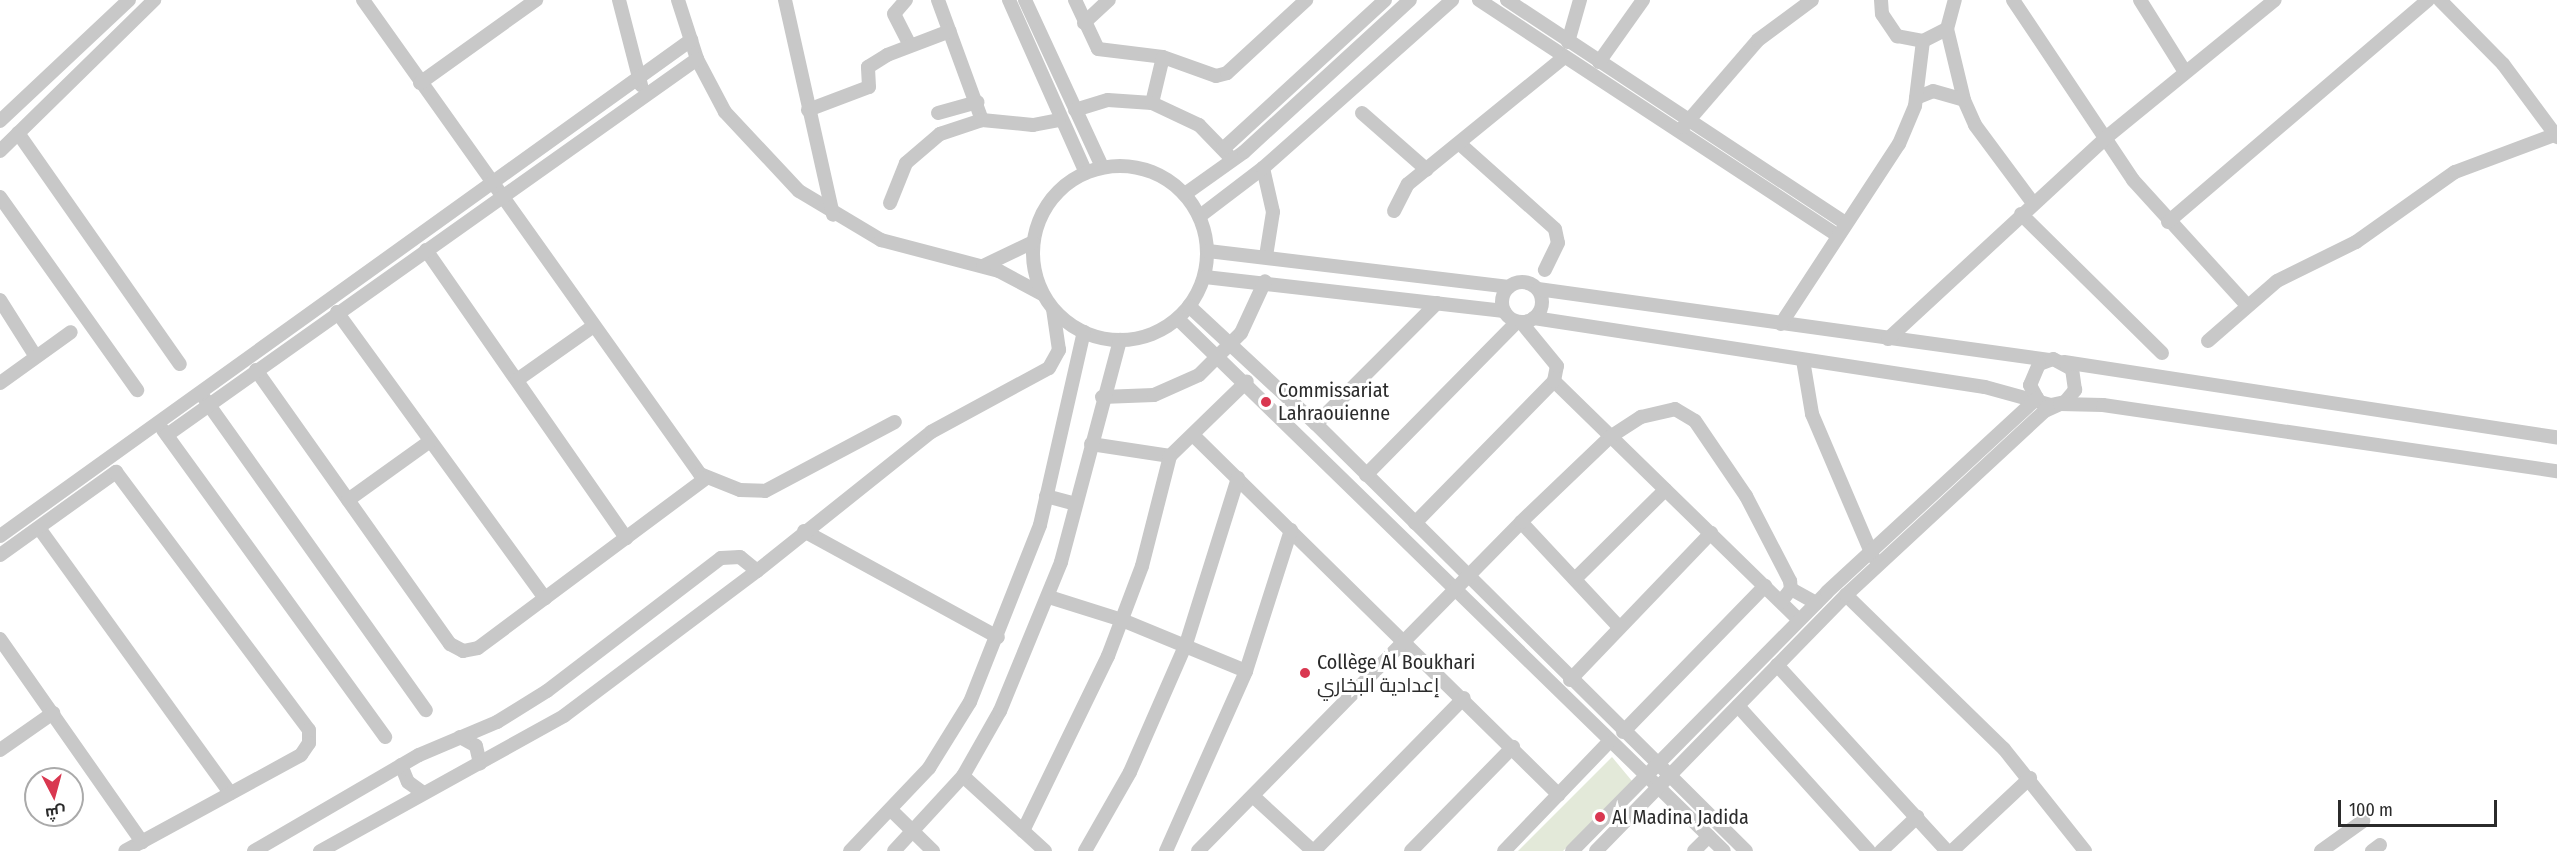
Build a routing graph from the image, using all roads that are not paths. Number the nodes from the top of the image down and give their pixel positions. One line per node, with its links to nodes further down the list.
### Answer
1 (129, 0): 56 (street)
2 (154, 0): 58 (street)
3 (363, 0): 44 (street)
4 (536, 0): 44 (street)
5 (619, 0): 43 (street)
6 (678, 0): 34 (street)
7 (784, 0): 50 (street)
8 (906, 0): 37 (street)
9 (938, 0): 33 (street)
10 (1009, 0): 55 (street)
11 (1025, 0): 51 (street)
12 (1075, 0): 31 (street)
13 (1109, 0): 31 (street)
14 (1306, 0): 30 (street)
15 (1385, 0): 62 (street)
16 (1410, 0): 64 (street)
17 (1452, 0): 66 (street)
18 (1479, 0): 39 (street)
19 (1507, 0): 35 (street)
20 (1580, 0): 35 (street)
21 (1642, 0): 41 (street)
22 (1812, 0): 57 (street)
23 (1879, 0): 36 (street)
24 (2013, 0): 59 (street)
25 (2140, 0): 42 (street)
26 (2428, 0): 79 (street)
27 (2440, 0): 60 (street)
28 (1957, 1): 32 (street)
29 (2266, 3): 42 (street)
30 (1291, 5): 38 (street)
31 (1084, 23): 38 (street)
32 (1947, 29): 36 (street); 47 (street)
33 (950, 31): 37 (street); 48 (street)
34 (691, 40): 40 (street); 43 (street)
35 (1568, 42): 41 (street)
36 (1923, 42): 46 (street)
37 (910, 45): 50 (street)
38 (1163, 57): 49 (street)
39 (1564, 57): 57 (street); 61 (street)
40 (697, 59): 45 (street); 77 (street)
41 (1599, 62): 57 (street)
42 (2185, 72): 59 (street)
43 (639, 77): 45 (street); 69 (street)
44 (420, 83): 69 (street)
45 (644, 97): 72 (street)
46 (1916, 98): 47 (street); 80 (street)
47 (1964, 100): 74 (street)
48 (978, 102): 52 (street); 54 (street)
49 (1152, 103): 51 (street); 62 (street)
50 (807, 110): 77 (street)
51 (1075, 110): 65 (street)
52 (938, 113)
53 (1362, 113): 67 (street)
54 (982, 120): 55 (street); 73 (street)
55 (1059, 120): 68 (street)
56 (0, 121)
57 (1684, 125): 80 (street)
58 (18, 134): 63 (street); 115 (street)
59 (2108, 136): 74 (street); 79 (street)
60 (2555, 136): 94 (street)
61 (1460, 144): 67 (street); 86 (street)
62 (1224, 149): 64 (street)
63 (0, 151)
64 (1233, 160): 70 (street)
65 (1102, 167): 68 (street); 70 (street)
66 (1263, 168): 78 (street); 84 (street)
67 (1426, 170): 75 (street)
68 (1086, 173): 81 (street)
69 (490, 184): 72 (street); 122 (street)
70 (1185, 194): 78 (street)
71 (0, 197): 121 (street)
72 (500, 199): 82 (street); 102 (street)
73 (890, 203)
74 (2033, 203): 76 (street)
75 (1394, 211)
76 (2021, 214): 105 (street); 109 (street)
77 (833, 215): 85 (street)
78 (1200, 216): 83 (street)
79 (2168, 222): 94 (street)
80 (1841, 229): 101 (street)
81 (1033, 242): 85 (street); 91 (street)
82 (426, 250): 98 (street); 117 (street)
83 (1208, 251): 84 (street); 87 (street)
84 (1266, 256): 89 (street)
85 (983, 266): 91 (street)
86 (1545, 270)
87 (1205, 277): 88 (street); 95 (street)
88 (1265, 281): 93 (street); 108 (street)
89 (1509, 286): 90 (street); 97 (street)
90 (1538, 289): 100 (street); 101 (street)
91 (1044, 296): 96 (street)
92 (0, 300): 110 (street)
93 (1437, 303): 97 (street); 129 (street)
94 (2246, 304): 107 (street)
95 (1189, 306): 99 (street); 108 (street)
96 (1053, 309): 104 (street); 149 (street)
97 (1504, 311): 100 (street)
98 (337, 312): 116 (street); 134 (street)
99 (1178, 319): 106 (street); 111 (street)
100 (1524, 321): 112 (street); 119 (street); 138 (street)
101 (1781, 324): 105 (street)
102 (592, 327): 117 (street); 139 (street)
103 (71, 332): 110 (street)
104 (1083, 332): 106 (street); 142 (street)
105 (1888, 339): 113 (street)
106 (1120, 340): 123 (street)
107 (2208, 341)
108 (1231, 347): 111 (street); 129 (street)
109 (2162, 353)
110 (36, 357): 120 (street)
111 (1219, 360): 118 (street); 123 (street)
112 (1803, 360): 124 (street); 153 (street)
113 (2049, 360): 114 (street); 124 (street)
114 (2064, 362): 125 (street); 133 (street)
115 (180, 364)
116 (256, 370): 126 (street); 143 (street)
117 (516, 380): 152 (street)
118 (1247, 381): 131 (street); 158 (street)
119 (1554, 381): 132 (street); 146 (street)
120 (0, 383)
121 (137, 390)
122 (200, 393): 126 (street); 128 (street)
123 (1102, 397): 135 (street)
124 (2037, 398): 125 (street); 153 (street)
125 (2060, 404): 137 (street); 155 (street)
126 (209, 405): 130 (street); 178 (street)
127 (895, 422): 139 (street)
128 (158, 423): 130 (street); 151 (street)
129 (1316, 424): 138 (street)
130 (167, 435): 181 (street)
131 (1193, 435): 136 (street); 140 (street)
132 (1610, 437): 141 (street); 145 (street); 160 (street)
133 (2557, 437)
134 (430, 441): 143 (street); 163 (street)
135 (1091, 444): 136 (street); 144 (street)
136 (1170, 456): 166 (street)
137 (2557, 471)
138 (1366, 475): 146 (street)
139 (706, 478): 152 (street)
140 (1238, 478): 148 (street); 172 (street)
141 (1665, 490): 150 (street); 157 (street)
142 (1046, 496): 144 (street); 169 (street)
143 (348, 500): 163 (street)
144 (1076, 504): 162 (street)
145 (1521, 522): 157 (street); 158 (street)
146 (1415, 523): 158 (street)
147 (39, 528): 154 (street); 195 (street); 195 (street)
148 (1291, 530): 171 (street); 174 (street)
149 (804, 531): 156 (street); 169 (street)
150 (1711, 533): 159 (street); 168 (street)
151 (0, 536)
152 (626, 538): 163 (street)
153 (1871, 551): 155 (street); 165 (street)
154 (0, 555)
155 (1877, 566): 161 (street)
156 (757, 571): 182 (street); 186 (street)
157 (1575, 579): 168 (street)
158 (1463, 582): 171 (street); 175 (street); 183 (street)
159 (1765, 586): 164 (street); 180 (street)
160 (1791, 589): 164 (street); 165 (street)
161 (1846, 595): 173 (street); 192 (street)
162 (1048, 597): 166 (street); 189 (street)
163 (545, 598)
164 (1781, 602): 167 (street)
165 (1816, 603): 167 (street)
166 (1122, 620): 172 (street); 201 (street)
167 (1799, 620): 188 (street)
168 (1619, 627): 175 (street)
169 (998, 637): 198 (street)
170 (0, 639): 179 (street)
171 (1404, 640): 176 (street); 197 (street)
172 (1186, 644): 174 (street); 213 (street)
173 (1777, 665): 177 (street); 199 (street)
174 (1246, 671): 214 (street)
175 (1570, 680): 180 (street)
176 (1464, 698): 184 (street); 215 (street)
177 (1738, 706): 191 (street); 223 (street)
178 (426, 710)
179 (53, 713): 185 (street); 204 (street)
180 (1623, 732): 188 (street)
181 (385, 737)
182 (460, 737): 186 (street); 187 (street)
183 (1608, 743): 190 (street); 196 (street)
184 (1513, 747): 196 (street); 216 (street)
185 (0, 750)
186 (480, 764): 194 (street)
187 (401, 765): 194 (street); 207 (street)
188 (1657, 765): 190 (street); 191 (street)
189 (963, 776): 201 (street); 202 (street)
190 (1644, 777): 193 (street); 218 (street)
191 (1669, 777): 193 (street); 222 (street)
192 (2030, 778): 226 (street); 227 (street)
193 (1657, 788): 203 (street); 219 (street)
194 (422, 792): 208 (street)
195 (230, 793): 204 (street)
196 (1559, 795): 217 (street)
197 (1254, 797): 205 (street); 215 (street)
198 (891, 810): 202 (street); 209 (street)
199 (1917, 817): 224 (street); 225 (street)
200 (2363, 821): 228 (street)
201 (1023, 831): 212 (street)
202 (914, 832): 210 (street); 211 (street)
203 (1708, 836): 220 (street); 221 (street)
204 (142, 842): 206 (street)
205 (1203, 849)
206 (125, 851)
207 (254, 851)
208 (320, 851)
209 (850, 851)
210 (894, 851)
211 (933, 851)
212 (1045, 851)
213 (1085, 851)
214 (1167, 851)
215 (1314, 851)
216 (1411, 851)
217 (1504, 851)
218 (1572, 851)
219 (1596, 851)
220 (1694, 851)
221 (1724, 851)
222 (1746, 851)
223 (1869, 851)
224 (1881, 851)
225 (1947, 851)
226 (1952, 851)
227 (2085, 851)
228 (2321, 851)

